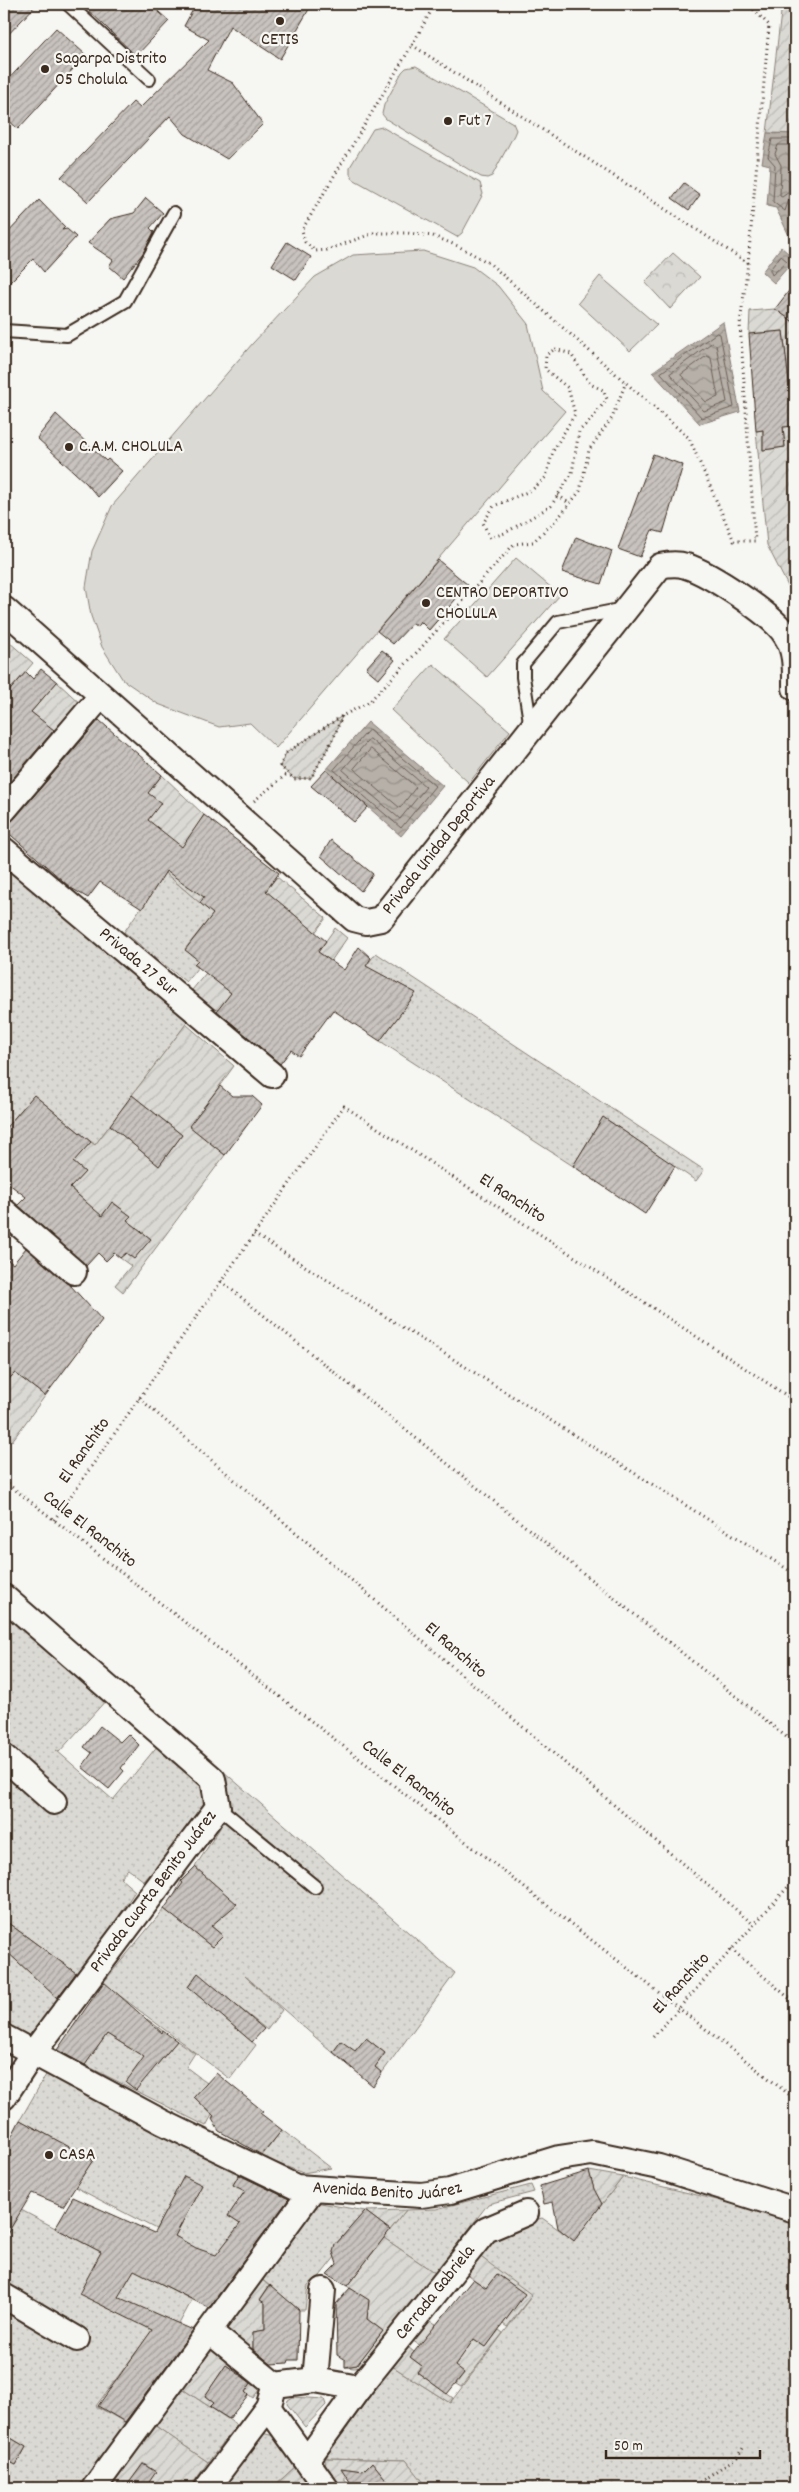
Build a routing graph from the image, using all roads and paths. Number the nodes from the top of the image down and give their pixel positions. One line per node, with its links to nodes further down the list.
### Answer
1 (68, 4): 5 (lane)
2 (436, 4): 4 (path)
3 (748, 4): 7 (path)
4 (412, 46): 7 (path); 9 (path)
5 (148, 79)
6 (174, 213): 8 (lane)
7 (748, 263): 9 (path)
8 (4, 331)
9 (626, 382): 11 (path)
10 (558, 495): 10 (path); 11 (path)
11 (570, 504): 17 (path)
12 (627, 608): 14 (street, Privada Unidad Deportiva); 18 (street, Privada Unidad Deportiva); 18 (lane)
13 (4, 609): 16 (street, Privada Unidad Deportiva)
14 (795, 658): 15 (street)
15 (795, 688)
16 (101, 696): 20 (street); 21 (street, Privada Unidad Deportiva)
17 (342, 716): 19 (path); 19 (path)
18 (531, 729): 21 (street, Privada Unidad Deportiva)
19 (288, 774): 21 (path)
20 (4, 810)
21 (236, 815)
22 (4, 850): 23 (street, Privada 27 Sur)
23 (272, 1074)
24 (4, 1211): 26 (street)
25 (254, 1234): 27 (path, El Ranchito); 29 (path, El Ranchito); 32 (path)
26 (74, 1272)
27 (221, 1281): 28 (path, El Ranchito); 34 (path)
28 (139, 1398): 31 (path, El Ranchito); 40 (path, El Ranchito)
29 (795, 1401)
30 (4, 1481): 31 (path, Calle El Ranchito)
31 (54, 1520): 47 (path, Calle El Ranchito)
32 (795, 1574)
33 (4, 1597): 37 (street, Privada Cuarta Benito Juárez)
34 (795, 1744)
35 (4, 1757): 36 (street)
36 (54, 1802)
37 (218, 1807): 39 (lane); 45 (street, Privada Cuarta Benito Juárez)
38 (795, 1879): 40 (path, El Ranchito)
39 (315, 1887)
40 (754, 1925): 41 (path, El Ranchito)
41 (732, 1950): 42 (path, El Ranchito); 44 (path, El Ranchito)
42 (795, 2003)
43 (4, 2037): 45 (street, Avenida Benito Juárez)
44 (653, 2037)
45 (33, 2053): 46 (street, Privada Cuarta Benito Juárez); 48 (street, Avenida Benito Juárez)
46 (4, 2096)
47 (795, 2099)
48 (313, 2189): 49 (street, Avenida Benito Juárez); 53 (street)
49 (795, 2210)
50 (526, 2212): 57 (street, Cerrada Gabriela)
51 (323, 2290): 55 (street)
52 (4, 2296): 54 (street)
53 (209, 2331): 56 (street); 61 (street)
54 (77, 2339)
55 (315, 2380): 56 (street); 57 (street)
56 (275, 2385): 58 (street)
57 (359, 2388): 60 (street, Cerrada Gabriela)
58 (268, 2407): 60 (street); 62 (street)
59 (744, 2448): 64 (path)
60 (307, 2460): 63 (street)
61 (94, 2488)
62 (207, 2488)
63 (326, 2488)
64 (691, 2488)

